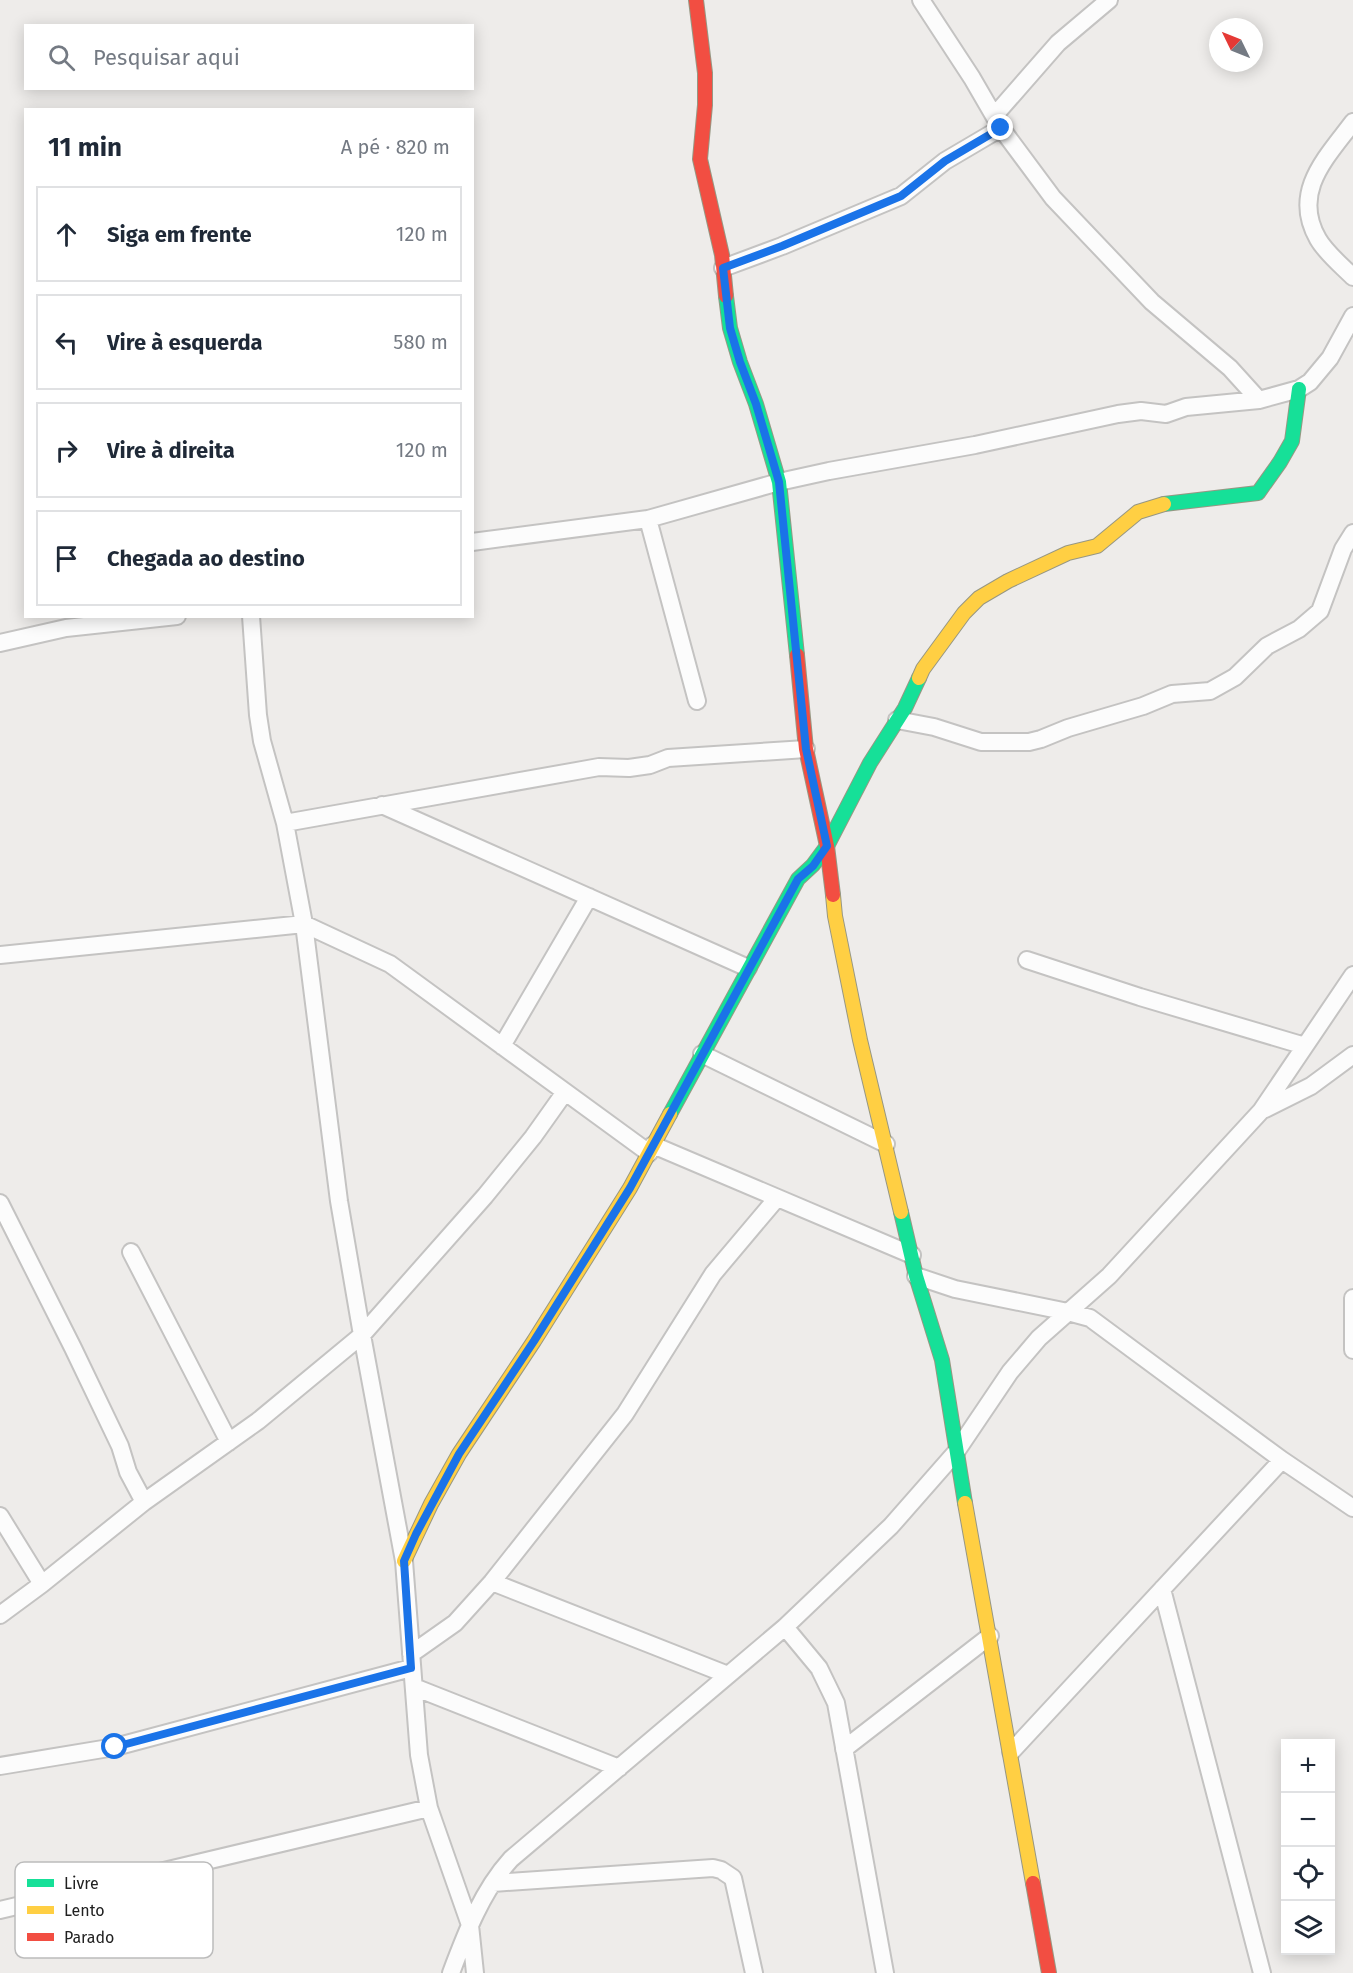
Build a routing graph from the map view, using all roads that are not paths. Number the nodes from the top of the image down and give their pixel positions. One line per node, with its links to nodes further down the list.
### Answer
1 (696, 0): 6 (street)
2 (921, 0): 4 (street)
3 (1109, 0): 4 (street)
4 (998, 121): 6 (street); 10 (street)
5 (1353, 122): 7 (street)
6 (723, 268): 11 (street)
7 (1353, 277)
8 (1353, 316): 9 (street)
9 (1299, 389): 10 (street); 19 (street)
10 (1259, 400): 11 (street)
11 (779, 482): 12 (street); 20 (street)
12 (648, 519): 14 (street); 18 (street)
13 (1353, 533): 19 (street)
14 (474, 542)
15 (158, 618): 17 (street)
16 (251, 618): 22 (street)
17 (0, 643)
18 (697, 701)
19 (897, 720): 23 (street)
20 (806, 749): 21 (street); 23 (street)
21 (382, 805): 22 (street); 24 (street)
22 (285, 823): 25 (street)
23 (827, 846): 28 (street); 36 (street)
24 (589, 897): 28 (street); 30 (street)
25 (304, 924): 26 (street); 30 (street); 45 (street)
26 (0, 955)
27 (1027, 960): 31 (street)
28 (748, 968): 32 (street)
29 (1353, 975): 31 (street)
30 (502, 1046): 34 (street)
31 (1305, 1046): 35 (street)
32 (702, 1054): 36 (street); 37 (street)
33 (1353, 1054): 35 (street)
34 (565, 1092): 37 (street); 45 (street)
35 (1261, 1111): 44 (street)
36 (886, 1144): 41 (street)
37 (651, 1149): 38 (street); 53 (street)
38 (777, 1198): 41 (street); 54 (street)
39 (0, 1203): 50 (street)
40 (131, 1251): 47 (street)
41 (912, 1255): 42 (street)
42 (916, 1276): 44 (street); 48 (street)
43 (1353, 1298): 46 (street)
44 (1068, 1312): 48 (street); 49 (street)
45 (362, 1335): 47 (street); 53 (street)
46 (1353, 1350)
47 (229, 1442): 50 (street)
48 (956, 1452): 58 (street); 59 (street)
49 (1282, 1460): 51 (street); 56 (street)
50 (144, 1502): 55 (street)
51 (1353, 1508)
52 (0, 1516): 55 (street)
53 (404, 1561): 60 (street)
54 (492, 1582): 60 (street); 61 (street)
55 (42, 1584): 57 (street)
56 (1162, 1589): 64 (street); 78 (street)
57 (0, 1615)
58 (785, 1627): 61 (street); 63 (street)
59 (990, 1636): 63 (street); 64 (street)
60 (411, 1661): 62 (street); 65 (street)
61 (728, 1675): 66 (street)
62 (414, 1687): 66 (street); 67 (street)
63 (844, 1749): 76 (street)
64 (1011, 1752): 77 (street)
65 (0, 1766)
66 (618, 1768): 69 (street)
67 (429, 1808): 68 (street); 72 (street)
68 (202, 1862)
69 (493, 1884): 72 (street); 75 (street)
70 (15, 1906): 71 (street)
71 (0, 1910)
72 (470, 1925): 73 (street); 74 (street)
73 (451, 1973)
74 (475, 1973)
75 (754, 1973)
76 (885, 1973)
77 (1049, 1973)
78 (1262, 1973)

